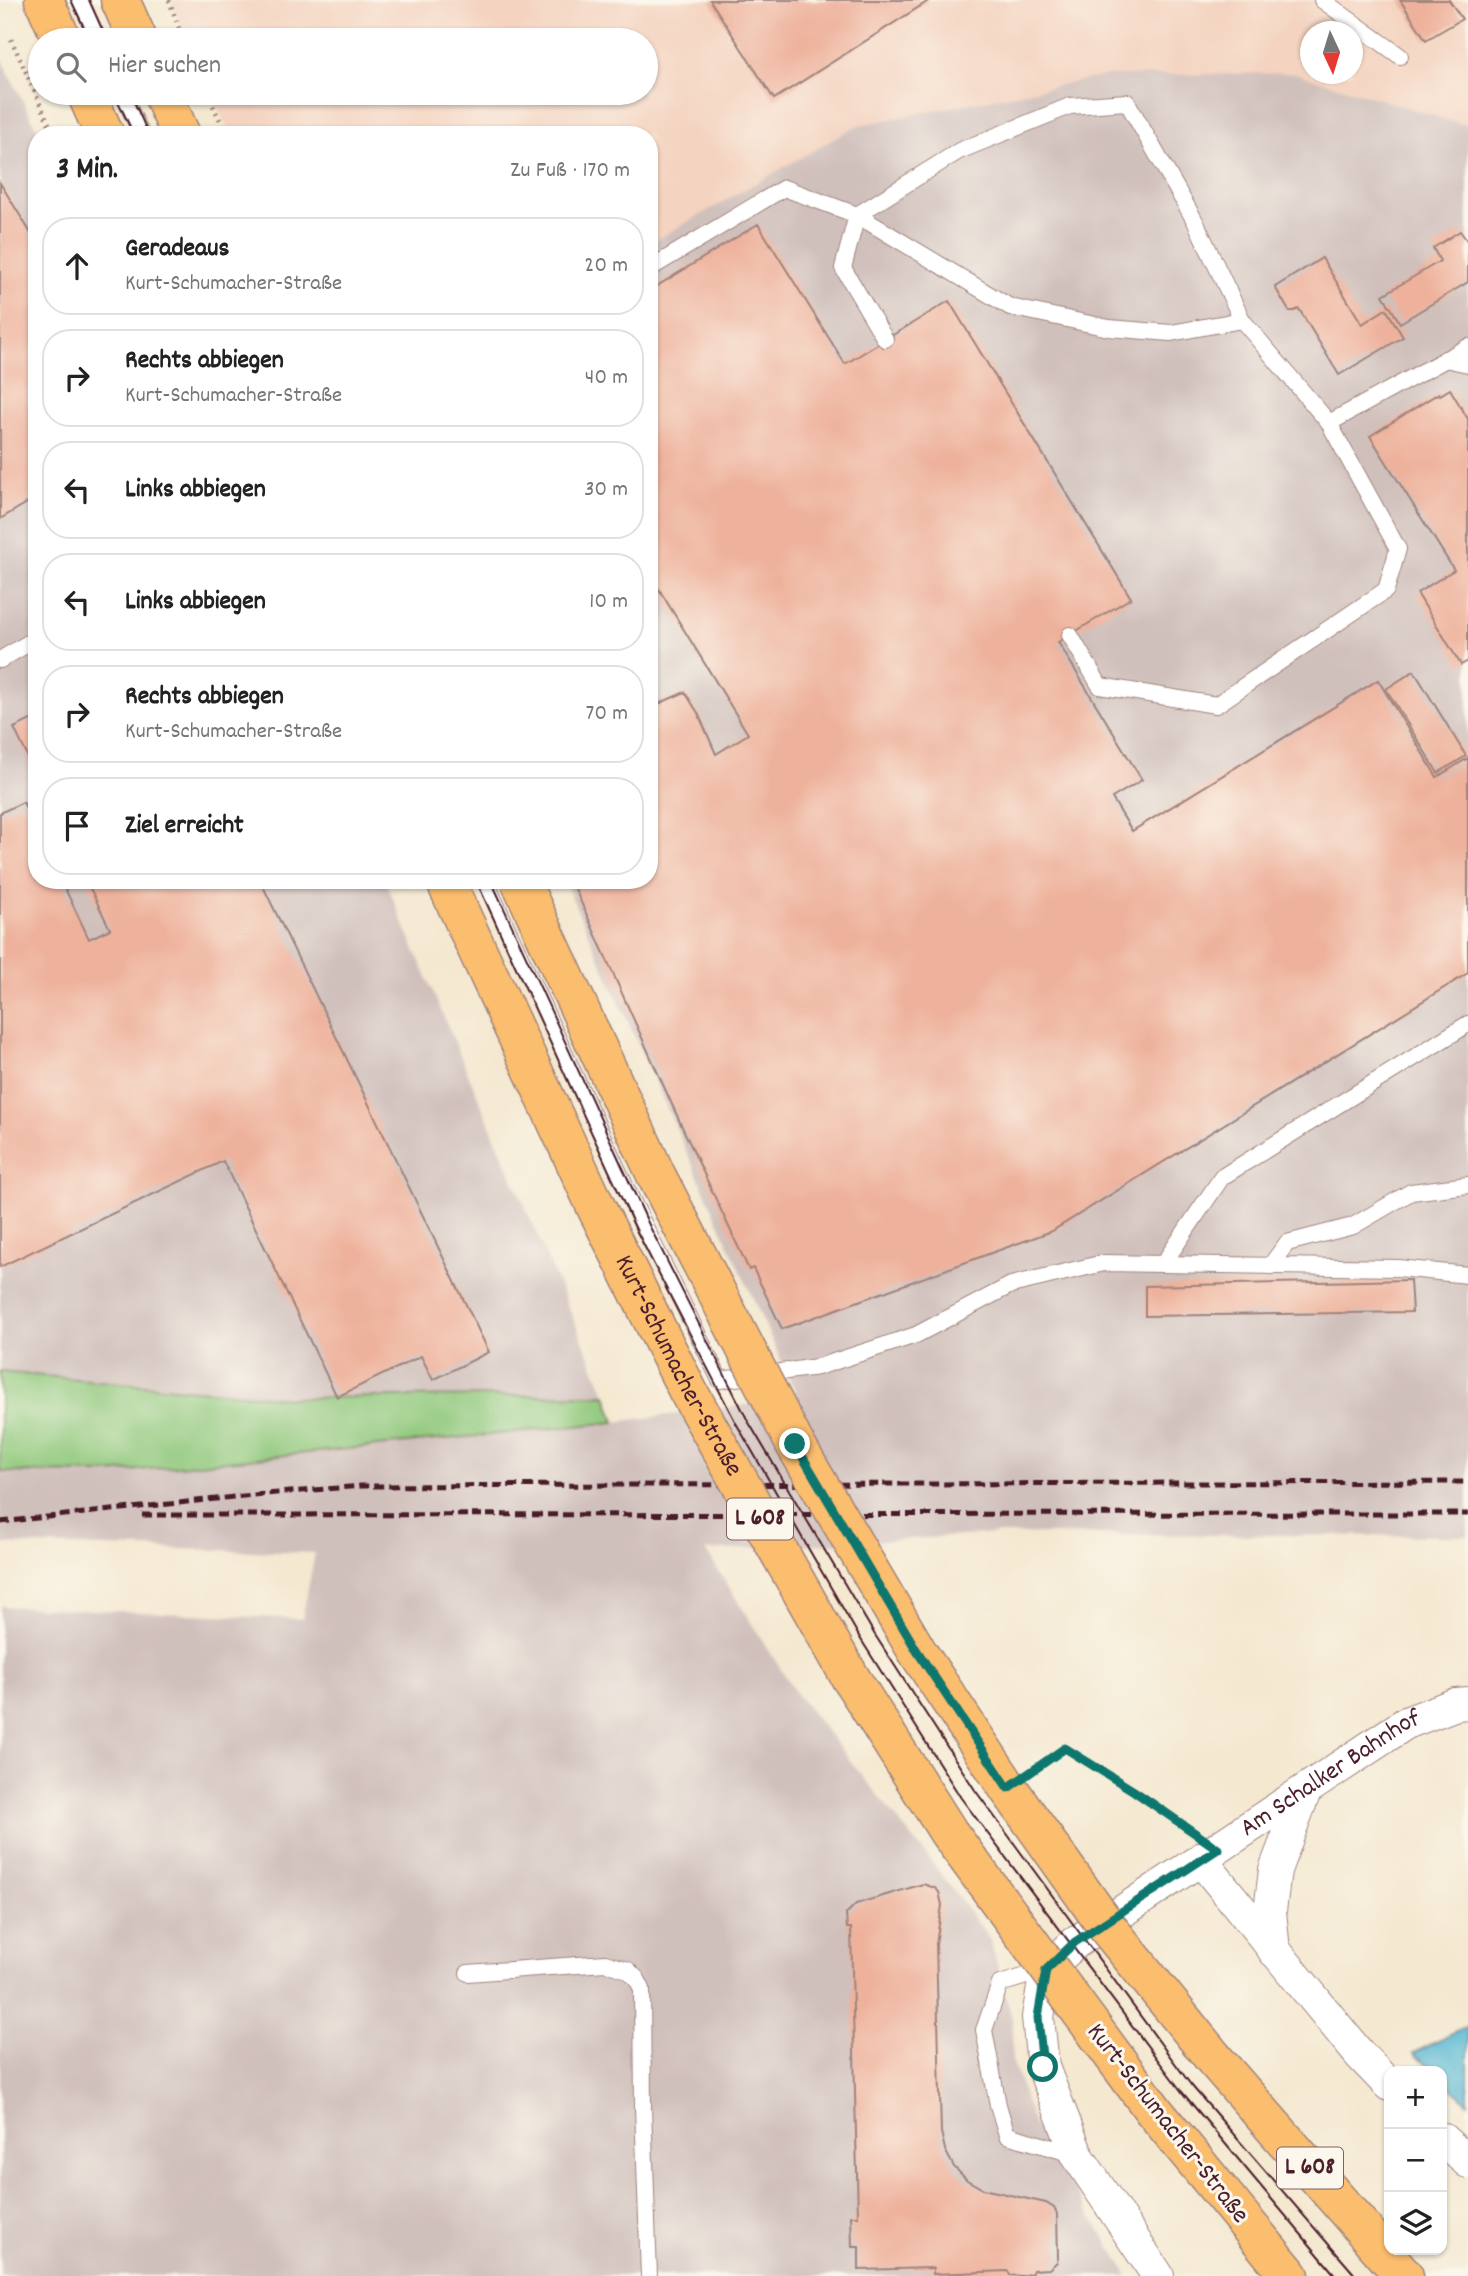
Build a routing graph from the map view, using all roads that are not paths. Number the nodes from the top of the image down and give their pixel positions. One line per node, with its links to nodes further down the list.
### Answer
1 (44, 0): 5 (main road)
2 (80, 0): 6 (lane)
3 (120, 0): 7 (main road)
4 (1322, 0): 8 (lane)
5 (57, 28)
6 (93, 28)
7 (133, 28)
8 (1400, 56)
9 (91, 105): 12 (main road)
10 (128, 105): 13 (lane)
11 (167, 105): 14 (main road)
12 (101, 126)
13 (138, 126)
14 (177, 126)
15 (857, 215): 16 (lane); 17 (lane); 17 (lane); 18 (lane)
16 (658, 264)
17 (1241, 320): 22 (lane)
18 (885, 339)
19 (1468, 347): 20 (lane)
20 (1445, 359): 21 (lane); 22 (lane)
21 (1468, 364)
22 (1329, 423): 23 (lane)
23 (1070, 635)
24 (28, 643): 25 (lane)
25 (0, 660)
26 (449, 889): 46 (main road, Kurt-Schumacher-Straße / L 608, bridge)
27 (489, 889): 31 (lane)
28 (524, 889): 47 (main road, L 608, bridge)
29 (1468, 1024): 31 (lane)
30 (1468, 1185): 32 (lane)
31 (1163, 1264): 32 (lane)
32 (1270, 1266): 33 (lane)
33 (1468, 1275)
34 (1468, 1703): 35 (street, Am Schalker Bahnhof)
35 (1305, 1791): 36 (street, Am Schalker Bahnhof); 37 (street)
36 (1210, 1855): 37 (street); 38 (street)
37 (1274, 1951): 40 (street)
38 (1046, 1970): 42 (street, Kurt-Schumacher-Straße); 42 (lane)
39 (468, 1973): 44 (lane)
40 (1384, 2080)
41 (1447, 2143): 43 (street)
42 (1077, 2155): 45 (street, Kurt-Schumacher-Straße)
43 (1468, 2162)
44 (649, 2276)
45 (1158, 2276)
46 (1290, 2276)
47 (1404, 2276)

